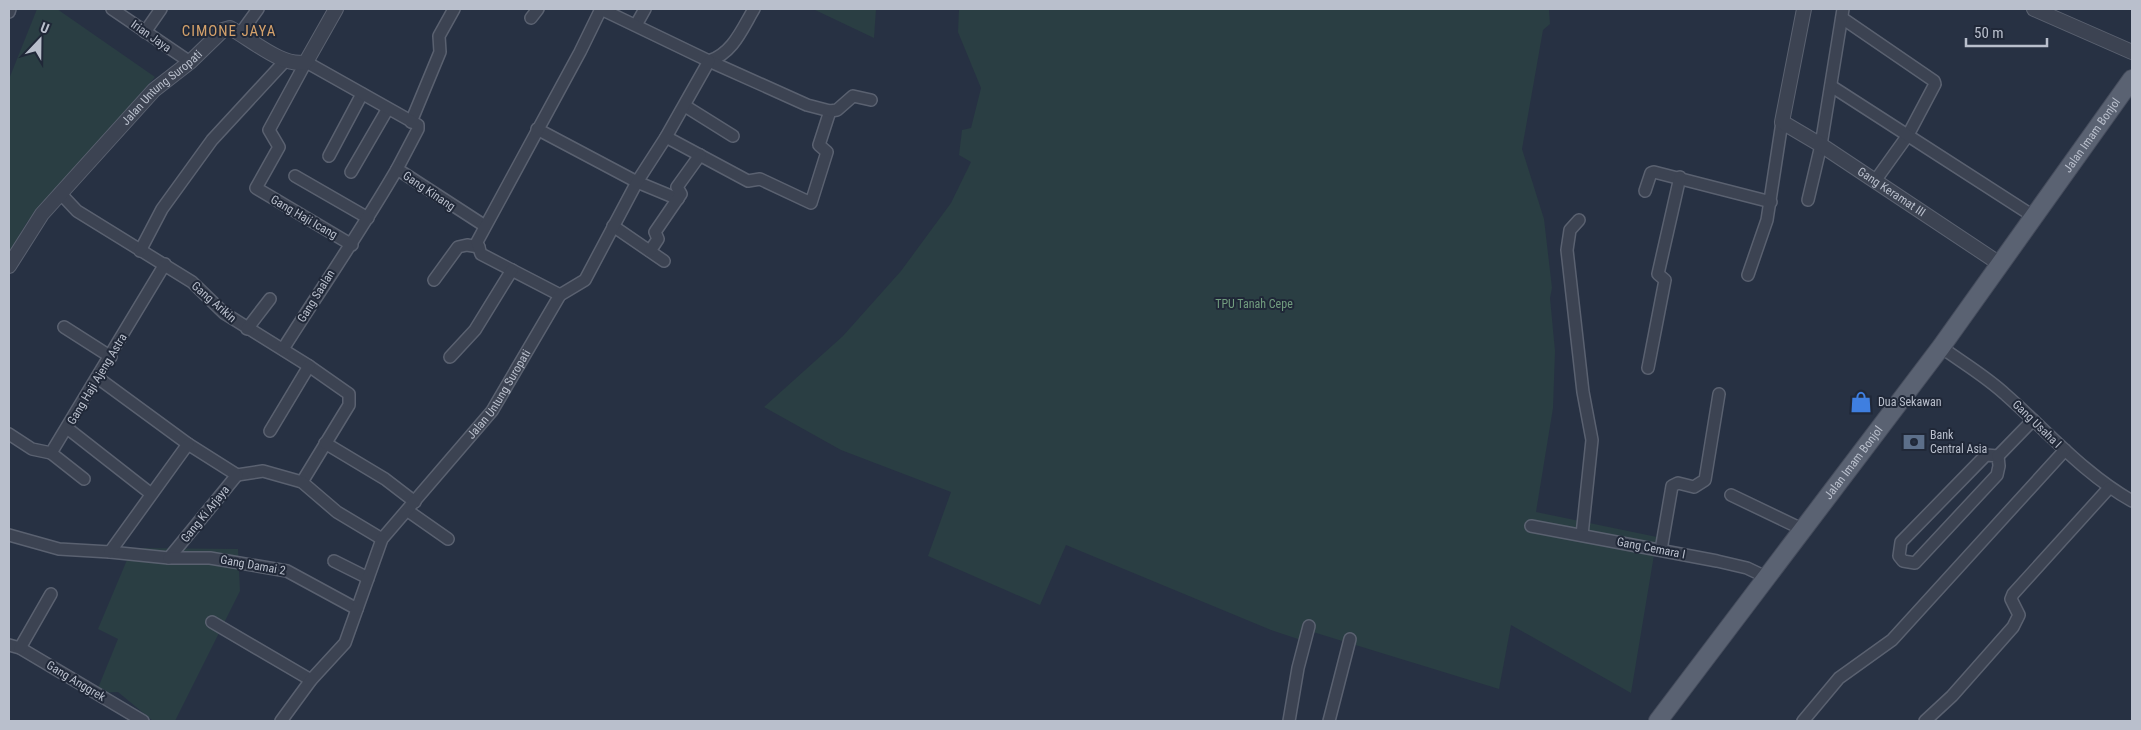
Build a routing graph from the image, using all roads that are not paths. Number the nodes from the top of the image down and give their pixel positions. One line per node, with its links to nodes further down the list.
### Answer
1 (10, 9): 12 (street)
2 (112, 9): 16 (street, Irian Jaya)
3 (161, 9): 16 (street)
4 (258, 9): 17 (street)
5 (336, 9): 22 (street)
6 (454, 9): 30 (street)
7 (538, 9): 14 (street)
8 (645, 9): 15 (street)
9 (754, 9): 20 (street)
10 (1804, 9): 31 (street)
11 (2034, 9): 18 (street)
12 (9, 12)
13 (1842, 13): 24 (street); 33 (street)
14 (531, 18)
15 (636, 25): 20 (street); 32 (street)
16 (145, 32): 21 (street, Irian Jaya)
17 (240, 34): 19 (street); 21 (street, Jalan Untung Suropati)
18 (2132, 52)
19 (285, 61): 22 (street); 57 (street)
20 (709, 61): 27 (street, Jalan Untung Suropati); 29 (street)
21 (190, 62): 46 (street, Jalan Untung Suropati)
22 (306, 62): 25 (street); 55 (street, Gang Haji Icang)
23 (2132, 79): 50 (main road, Jalan Imam Bonjol)
24 (1831, 86): 33 (street); 36 (street)
25 (362, 94): 28 (street); 38 (street)
26 (871, 100): 29 (street)
27 (685, 106): 34 (street); 35 (street, Jalan Untung Suropati)
28 (387, 110): 30 (street); 40 (street)
29 (830, 111): 37 (street)
30 (411, 122): 39 (street, Gang Kinang)
31 (1782, 122): 36 (street, Gang Keramat III); 49 (street)
32 (537, 129): 44 (street); 53 (street)
33 (1908, 135): 43 (street); 50 (street)
34 (733, 136)
35 (666, 137): 37 (street); 44 (street, Jalan Untung Suropati)
36 (1821, 145): 43 (street, Gang Keramat III); 48 (street)
37 (700, 155): 47 (street)
38 (329, 156)
39 (396, 169): 51 (street, Gang Saalan); 53 (street, Gang Kinang)
40 (351, 172)
41 (295, 176): 51 (street)
42 (1680, 177): 45 (street); 49 (street); 75 (street)
43 (1875, 180): 61 (street, Gang Keramat III)
44 (637, 182): 47 (street); 54 (street, Jalan Untung Suropati)
45 (1645, 191)
46 (60, 193): 57 (street, Gang Arikin); 62 (street, Jalan Untung Suropati)
47 (678, 199): 58 (street)
48 (1808, 200)
49 (1771, 202): 64 (street)
50 (2033, 216): 61 (main road, Jalan Imam Bonjol)
51 (368, 218): 55 (street, Gang Saalan)
52 (1578, 220): 100 (street)
53 (485, 226): 56 (street)
54 (613, 226): 58 (street); 66 (street, Jalan Untung Suropati)
55 (352, 244): 71 (street, Gang Saalan)
56 (479, 247): 63 (street); 65 (street)
57 (140, 251): 60 (street, Gang Arikin)
58 (650, 251): 59 (street)
59 (664, 261)
60 (166, 264): 69 (street, Gang Arikin); 72 (street, Gang Haji Ajeng Astra)
61 (2000, 264): 70 (main road, Jalan Imam Bonjol)
62 (9, 266)
63 (512, 270): 66 (street); 73 (street)
64 (1748, 275)
65 (434, 280)
66 (560, 295): 94 (street, Jalan Untung Suropati)
67 (270, 299): 69 (street)
68 (64, 327): 72 (street)
69 (247, 329): 71 (street, Gang Arikin)
70 (1941, 347): 78 (street, Gang Usaha I); 98 (main road, Jalan Imam Bonjol)
71 (283, 349): 74 (street, Gang Arikin)
72 (111, 356): 76 (street, Gang Haji Ajeng Astra)
73 (450, 357)
74 (310, 366): 80 (street); 82 (street, Gang Arikin)
75 (1648, 368)
76 (98, 378): 79 (street, Gang Haji Ajeng Astra); 83 (street, Gang Ki Arjaya)
77 (1719, 394): 103 (street)
78 (2033, 420): 84 (street, Gang Usaha I); 86 (street)
79 (67, 428): 85 (street, Gang Haji Ajeng Astra); 91 (street)
80 (270, 431)
81 (9, 434): 85 (street)
82 (325, 443): 89 (street, Gang Arikin); 94 (street)
83 (188, 444): 87 (street, Gang Ki Arjaya); 91 (street)
84 (2065, 450): 90 (street, Gang Usaha I); 122 (street)
85 (51, 453): 88 (street)
86 (1998, 456): 95 (street); 97 (street)
87 (237, 475): 89 (street); 105 (street, Gang Ki Arjaya)
88 (84, 479)
89 (302, 482): 101 (street)
90 (2109, 488): 93 (street, Gang Usaha I); 123 (street)
91 (150, 493): 104 (street)
92 (1731, 495): 98 (street)
93 (2132, 500)
94 (412, 506): 101 (street, Jalan Untung Suropati); 102 (street)
95 (1932, 510): 97 (street); 97 (street)
96 (1532, 526): 100 (street, Gang Cemara I)
97 (1948, 526)
98 (1804, 530): 108 (main road, Jalan Imam Bonjol)
99 (9, 535): 104 (street)
100 (1582, 535): 103 (street, Gang Cemara I)
101 (382, 539): 107 (street, Jalan Untung Suropati)
102 (448, 539)
103 (1661, 550): 108 (street, Gang Cemara I)
104 (110, 552): 105 (street)
105 (169, 558): 110 (street, Gang Damai 2)
106 (334, 561): 107 (street)
107 (368, 578): 110 (street, Jalan Untung Suropati)
108 (1768, 578): 121 (main road, Jalan Imam Bonjol)
109 (51, 594): 115 (street)
110 (357, 609): 116 (street, Jalan Untung Suropati)
111 (212, 622): 116 (street)
112 (1308, 626): 119 (street)
113 (1350, 639): 120 (street)
114 (9, 645): 115 (street, Gang Anggrek)
115 (20, 648): 117 (street, Gang Anggrek)
116 (311, 680): 118 (street, Jalan Untung Suropati)
117 (142, 721)
118 (281, 721)
119 (1289, 721)
120 (1329, 721)
121 (1658, 721)
122 (1803, 721)
123 (1925, 721)

